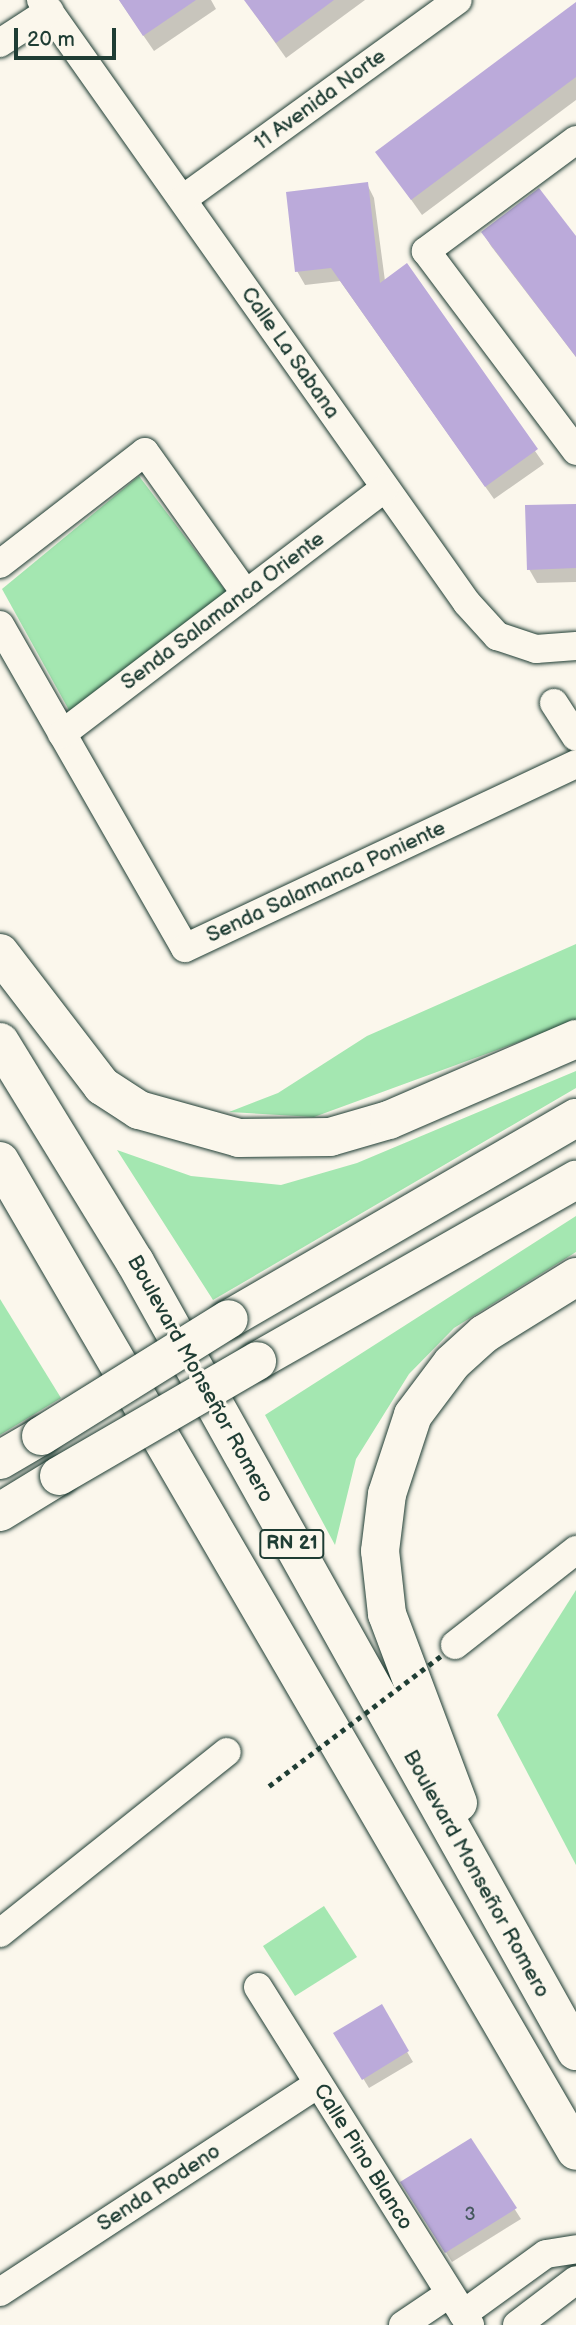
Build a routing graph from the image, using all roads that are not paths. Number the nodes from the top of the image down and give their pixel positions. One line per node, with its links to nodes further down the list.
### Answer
1 (458, 0): 5 (street, 11 Avenida Norte)
2 (45, 6): 3 (street); 5 (street, Calle La Sabana)
3 (0, 43)
4 (576, 141): 6 (street)
5 (183, 200): 7 (street, Calle La Sabana)
6 (576, 451)
7 (384, 489): 9 (street, Senda Salamanca Oriente); 11 (street, Calle La Sabana)
8 (0, 564): 9 (street)
9 (246, 594): 13 (street, Senda Salamanca Oriente)
10 (0, 625): 13 (street)
11 (576, 646)
12 (554, 703): 14 (street)
13 (62, 734): 15 (street, Senda Salamanca Poniente)
14 (576, 737)
15 (576, 764)
16 (0, 953): 17 (highway)
17 (576, 1039)
18 (0, 1042): 30 (highway, Boulevard Monseñor Romero / RN 21)
19 (576, 1118): 25 (highway, bridge)
20 (0, 1161): 23 (highway, RN 21)
21 (0, 1177): 23 (highway)
22 (576, 1180): 26 (highway, bridge)
23 (42, 1229): 35 (highway, RN 21)
24 (576, 1277): 30 (highway)
25 (0, 1460)
26 (0, 1512)
27 (576, 1550): 28 (street)
28 (448, 1650)
29 (227, 1752): 31 (street)
30 (507, 1932): 33 (highway, Boulevard Monseñor Romero / RN 21)
31 (0, 1933)
32 (258, 1987): 34 (street, Calle Pino Blanco)
33 (576, 2051)
34 (318, 2084): 38 (street, Senda Rodeno); 39 (street, Calle Pino Blanco)
35 (576, 2151)
36 (576, 2249): 39 (street)
37 (576, 2280): 41 (street)
38 (0, 2292)
39 (461, 2311): 40 (street)
40 (403, 2325)
41 (517, 2325)

